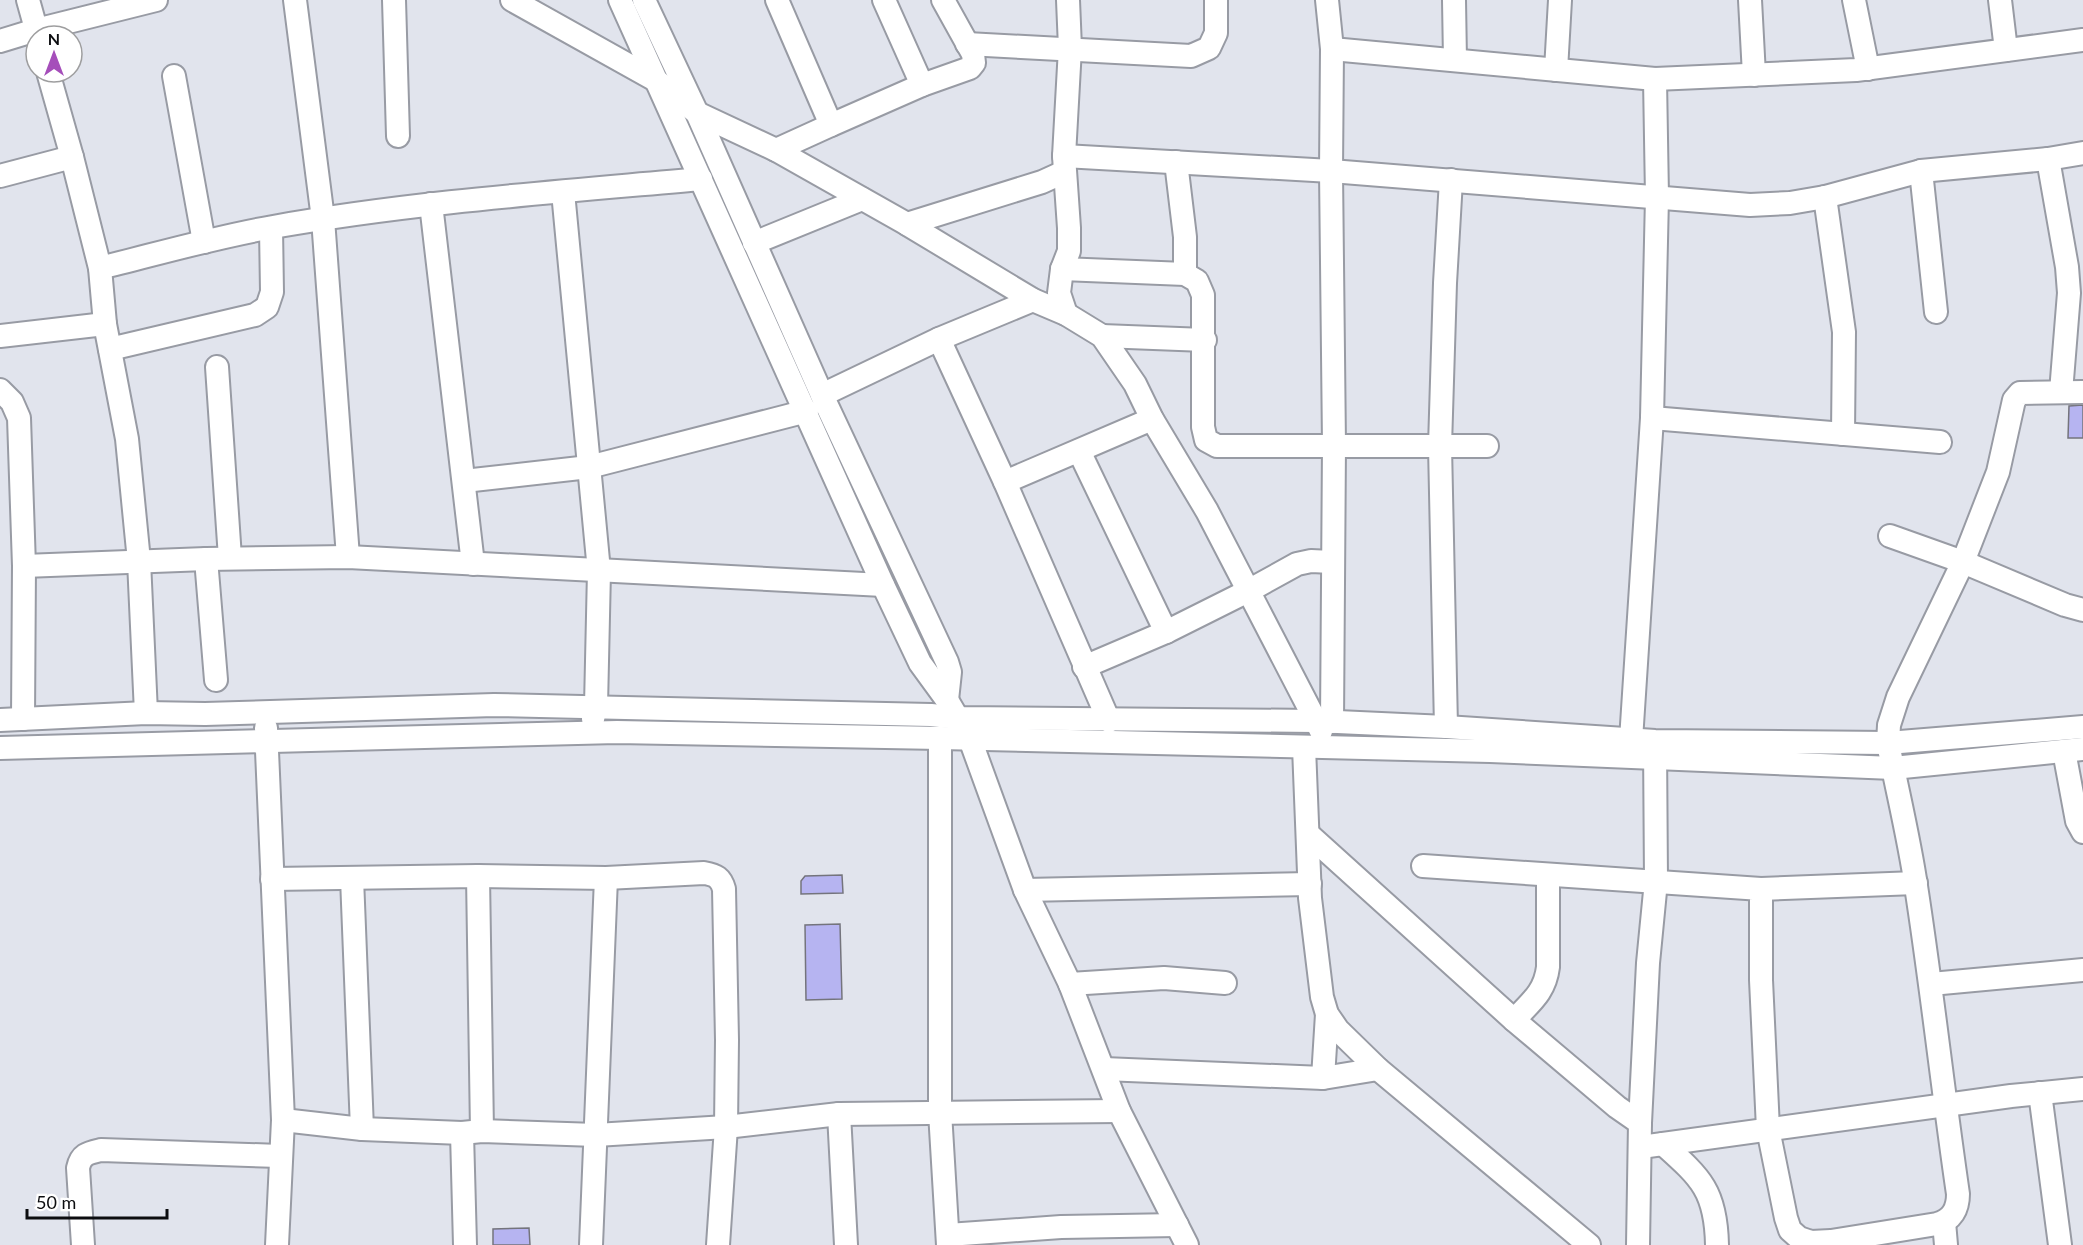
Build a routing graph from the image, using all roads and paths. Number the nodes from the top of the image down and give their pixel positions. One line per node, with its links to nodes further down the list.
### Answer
1 (28, 0): 19 (street)
2 (156, 0): 20 (street)
3 (295, 0): 56 (street)
4 (394, 0): 39 (street)
5 (512, 0): 34 (street)
6 (621, 0): 34 (street)
7 (644, 0): 37 (street)
8 (777, 0): 38 (street)
9 (884, 0): 36 (street)
10 (943, 0): 24 (street)
11 (1068, 0): 25 (street)
12 (1216, 0): 25 (street)
13 (1327, 0): 26 (street)
14 (1454, 0): 28 (street)
15 (1560, 0): 30 (street)
16 (1750, 0): 31 (street)
17 (1854, 0): 29 (street)
18 (2000, 0): 27 (street)
19 (35, 24)
20 (69, 24)
21 (24, 36): 23 (street)
22 (2083, 40): 27 (street)
23 (0, 41)
24 (967, 44): 25 (street); 36 (street)
25 (1070, 48): 45 (street)
26 (1332, 49): 28 (street); 46 (street)
27 (2006, 50): 29 (street)
28 (1455, 60): 30 (street)
29 (1868, 69): 31 (street)
30 (1556, 70): 33 (street)
31 (1754, 75): 33 (street)
32 (174, 76): 59 (street)
33 (1655, 80): 52 (street)
34 (657, 81): 37 (street); 49 (street)
35 (51, 84): 42 (street)
36 (922, 85): 38 (street)
37 (697, 113): 40 (street); 60 (street)
38 (831, 125): 40 (street)
39 (398, 136)
40 (776, 150): 54 (street)
41 (2083, 153): 43 (street)
42 (72, 157): 48 (street); 61 (street)
43 (2048, 159): 47 (street); 75 (street)
44 (1176, 162): 45 (street); 46 (street); 63 (street)
45 (1064, 164): 57 (street); 62 (street)
46 (1331, 171): 50 (street); 81 (street)
47 (1921, 171): 53 (street); 65 (street)
48 (0, 176)
49 (701, 179): 51 (street); 76 (street)
50 (1451, 180): 52 (street); 82 (street)
51 (563, 192): 55 (street); 85 (street)
52 (1657, 197): 53 (street); 77 (street)
53 (1826, 197): 79 (street)
54 (862, 199): 57 (street); 60 (street)
55 (431, 204): 56 (street); 86 (street)
56 (323, 219): 58 (street); 89 (street)
57 (907, 224): 64 (street)
58 (271, 228): 59 (street); 72 (street)
59 (204, 242): 61 (street)
60 (754, 243): 76 (street)
61 (100, 268): 67 (street)
62 (1062, 269): 63 (street); 66 (street)
63 (1185, 274): 71 (street)
64 (1034, 300): 66 (street); 70 (street)
65 (1936, 312)
66 (1066, 314): 69 (street)
67 (105, 324): 68 (street); 72 (street)
68 (0, 336)
69 (1102, 336): 71 (street); 78 (street)
70 (939, 339): 76 (street); 87 (street)
71 (1204, 340): 81 (street)
72 (110, 349): 92 (street)
73 (217, 367): 90 (street)
74 (0, 390): 96 (street)
75 (2072, 392): 94 (street)
76 (814, 403): 85 (street); 98 (street); 105 (street)
77 (1652, 418): 79 (street); 117 (street)
78 (1152, 419): 84 (street); 99 (street)
79 (1843, 434): 80 (street)
80 (1940, 442)
81 (1334, 445): 82 (street); 93 (street)
82 (1440, 446): 83 (street); 112 (street)
83 (1487, 446)
84 (1079, 450): 87 (street); 101 (street)
85 (589, 467): 86 (street); 97 (street)
86 (464, 481): 95 (street)
87 (1005, 482): 102 (street)
88 (1890, 536): 94 (street)
89 (348, 557): 90 (street); 95 (street)
90 (230, 558): 91 (street)
91 (206, 559): 92 (street); 103 (street)
92 (139, 561): 96 (street); 107 (street)
93 (1332, 562): 99 (street); 111 (street)
94 (1963, 562): 100 (street); 119 (street)
95 (473, 564): 97 (street)
96 (24, 566): 108 (street)
97 (599, 571): 98 (street); 104 (street)
98 (883, 585): 105 (street)
99 (1250, 590): 101 (street); 111 (street)
100 (2083, 610)
101 (1166, 632): 102 (street)
102 (1084, 667): 110 (street)
103 (216, 680)
104 (596, 706): 105 (street); 106 (street); 114 (street)
105 (953, 709): 110 (street); 116 (street)
106 (267, 712): 107 (street); 118 (street)
107 (146, 714): 108 (street)
108 (23, 719): 109 (street)
109 (0, 720)
110 (1109, 721): 111 (street)
111 (1324, 722): 112 (street); 122 (street)
112 (1446, 727): 117 (street)
113 (2083, 727): 119 (street)
114 (590, 733): 115 (street); 118 (street)
115 (940, 738): 116 (street); 152 (street)
116 (970, 739): 120 (street); 138 (street)
117 (1631, 740): 123 (street)
118 (265, 741): 121 (street); 133 (street)
119 (1888, 743): 123 (street); 125 (street)
120 (1304, 747): 122 (street); 127 (street)
121 (0, 748)
122 (1330, 748): 123 (street)
123 (1655, 750): 125 (street); 134 (street)
124 (2074, 750): 125 (street); 126 (street)
125 (1893, 768): 135 (street)
126 (2083, 832)
127 (1308, 834): 136 (street); 144 (street)
128 (1424, 866): 129 (street)
129 (1548, 875): 134 (street); 144 (street)
130 (478, 876): 131 (street); 132 (street); 159 (street)
131 (352, 878): 133 (street); 157 (street)
132 (606, 878): 156 (street); 160 (street)
133 (272, 879): 154 (street)
134 (1656, 881): 137 (street); 155 (street)
135 (1916, 883): 137 (street); 142 (street)
136 (1310, 884): 138 (street); 143 (street)
137 (1761, 889): 158 (street)
138 (1025, 890): 141 (street)
139 (2083, 970): 142 (street)
140 (1225, 983): 141 (street)
141 (1070, 984): 146 (street)
142 (1931, 984): 150 (street)
143 (1327, 1014): 145 (street); 147 (street)
144 (1514, 1020): 155 (street)
145 (1378, 1068): 147 (street); 175 (street)
146 (1104, 1069): 147 (street); 151 (street)
147 (1323, 1078)
148 (2083, 1089): 149 (street)
149 (2040, 1093): 150 (street); 179 (street)
150 (1945, 1106): 158 (street); 163 (street)
151 (1119, 1111): 152 (street); 164 (street)
152 (940, 1112): 153 (street); 166 (street)
153 (839, 1114): 156 (street); 173 (street)
154 (283, 1120): 157 (street); 162 (street)
155 (1640, 1123): 161 (street)
156 (726, 1127): 160 (street); 172 (street)
157 (362, 1130): 159 (street)
158 (1768, 1130): 161 (street); 167 (street)
159 (472, 1132): 160 (street); 170 (street)
160 (596, 1135): 171 (street)
161 (1652, 1145): 176 (street); 177 (street)
162 (280, 1156): 168 (street); 169 (street)
163 (1944, 1222): 167 (street); 178 (street)
164 (1177, 1225): 165 (street); 174 (street)
165 (1061, 1236): 166 (street)
166 (948, 1240)
167 (1831, 1243)
168 (83, 1245)
169 (277, 1245)
170 (465, 1245)
171 (591, 1245)
172 (718, 1245)
173 (846, 1245)
174 (1187, 1245)
175 (1589, 1245)
176 (1638, 1245)
177 (1717, 1245)
178 (1946, 1245)
179 (2060, 1245)

